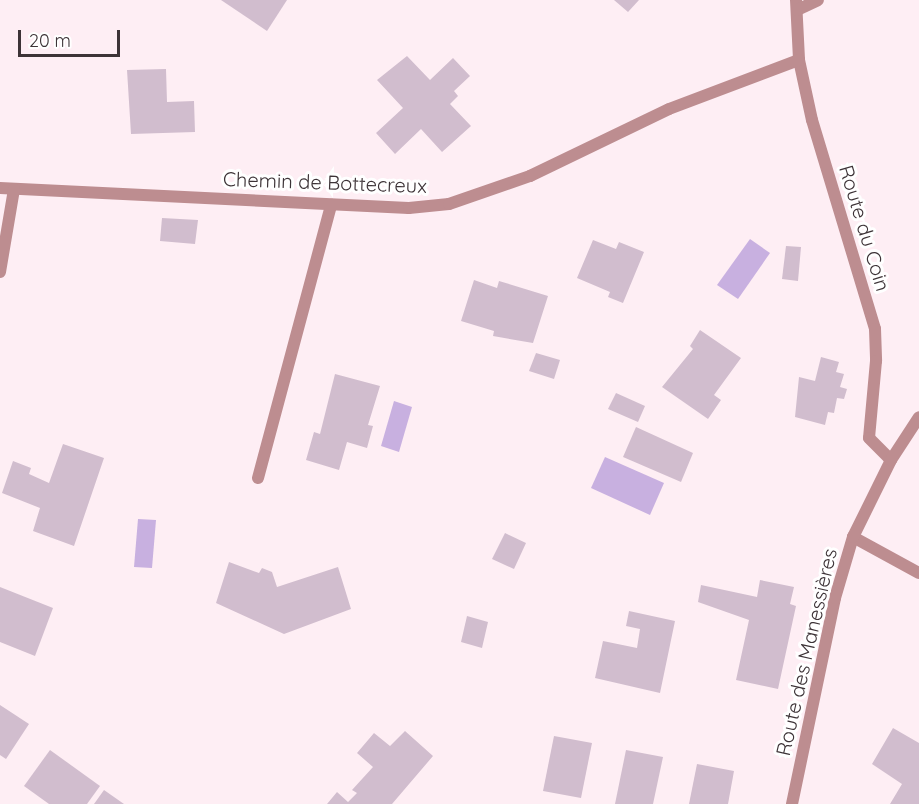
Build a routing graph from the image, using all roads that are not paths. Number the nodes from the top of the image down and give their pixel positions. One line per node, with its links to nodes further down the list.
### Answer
1 (818, 0): 2 (street)
2 (797, 5): 3 (street, Route du Coin)
3 (800, 60): 6 (street, Chemin de Bottecreux); 9 (street, Route du Coin)
4 (0, 188): 5 (street, Chemin de Bottecreux)
5 (14, 189): 6 (street, Chemin de Bottecreux); 7 (street)
6 (331, 205): 10 (street)
7 (0, 272)
8 (919, 417): 9 (street, Route des Manessières)
9 (891, 460): 11 (street, Route des Manessières)
10 (258, 478)
11 (853, 537): 12 (street); 13 (street, Route des Manessières)
12 (919, 573)
13 (792, 804)

